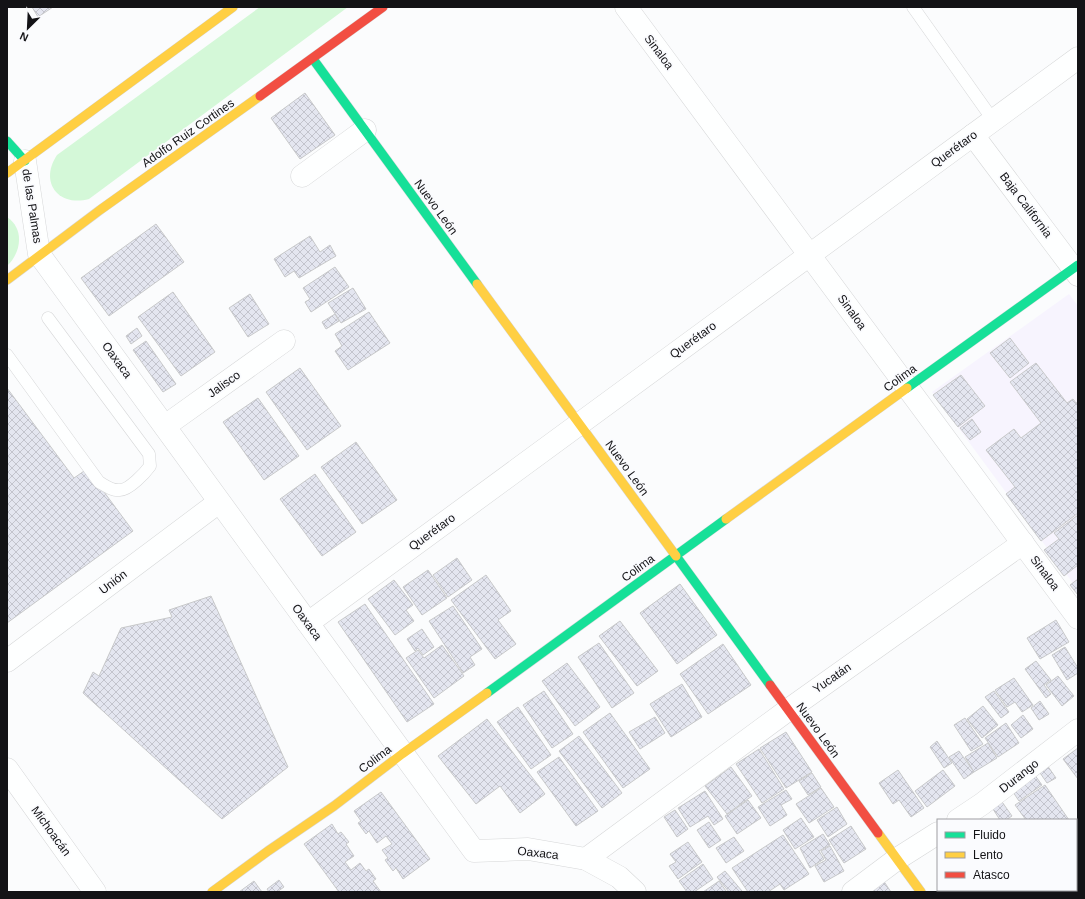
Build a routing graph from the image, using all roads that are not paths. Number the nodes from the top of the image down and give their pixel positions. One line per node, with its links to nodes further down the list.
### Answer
1 (233, 7): 11 (street)
2 (382, 7): 6 (street, Adolfo Ruiz Cortines)
3 (626, 7): 15 (street, Sinaloa)
4 (913, 7): 7 (lane)
5 (1078, 58): 7 (street, Querétaro)
6 (313, 59): 8 (street, Nuevo León); 14 (street, Adolfo Ruiz Cortines)
7 (993, 120): 9 (street, Querétaro)
8 (365, 130): 13 (street); 22 (street, Nuevo León)
9 (973, 135): 15 (street, Querétaro); 16 (street, Baja California)
10 (7, 142): 11 (street, de las Palmas)
11 (25, 161): 12 (street); 14 (street, de las Palmas)
12 (7, 173)
13 (302, 176)
14 (39, 254): 17 (street, Adolfo Ruiz Cortines); 23 (street, Oaxaca)
15 (810, 255): 21 (street, Sinaloa); 22 (street, Querétaro)
16 (1076, 269): 21 (street, Colima)
17 (7, 280)
18 (48, 318): 20 (lane)
19 (284, 341): 23 (street, Jalisco)
20 (7, 355)
21 (908, 387): 25 (street, Sinaloa); 26 (street, Colima)
22 (579, 424): 26 (street, Nuevo León); 28 (street, Querétaro)
23 (165, 426): 24 (street, Oaxaca)
24 (219, 502): 28 (street, Oaxaca); 29 (street, Unión)
25 (1023, 543): 27 (street, Sinaloa); 30 (street, Yucatán)
26 (676, 556): 30 (street, Nuevo León); 32 (street, Colima)
27 (1078, 618)
28 (308, 623): 32 (street, Oaxaca)
29 (7, 661)
30 (788, 710): 36 (street, Yucatán); 37 (street, Nuevo León)
31 (1078, 730): 34 (street, Durango)
32 (402, 754): 36 (street, Oaxaca); 39 (street, Colima)
33 (7, 769): 38 (street, Michoacán)
34 (960, 819)
35 (937, 834): 37 (street)
36 (586, 859): 40 (street, Oaxaca)
37 (897, 859): 41 (street); 42 (street, Nuevo León)
38 (95, 892)
39 (212, 892)
40 (635, 892)
41 (853, 892)
42 (921, 892)

